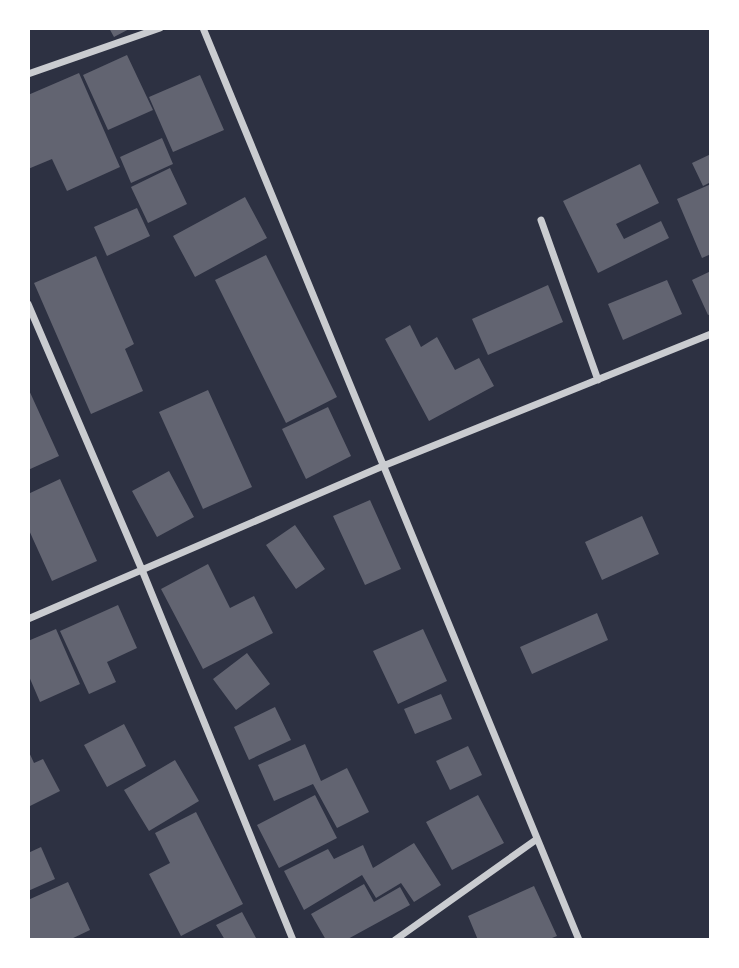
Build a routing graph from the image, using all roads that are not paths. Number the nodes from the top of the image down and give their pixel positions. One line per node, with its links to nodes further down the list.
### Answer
1 (160, 28): 3 (street)
2 (203, 28): 8 (street)
3 (28, 74)
4 (541, 220): 7 (street)
5 (28, 304): 9 (street)
6 (711, 334): 7 (street)
7 (598, 380): 8 (street)
8 (383, 466): 9 (street); 11 (street)
9 (142, 570): 10 (street); 12 (street)
10 (28, 619)
11 (537, 839): 13 (street); 14 (street)
12 (293, 940)
13 (395, 940)
14 (579, 940)

